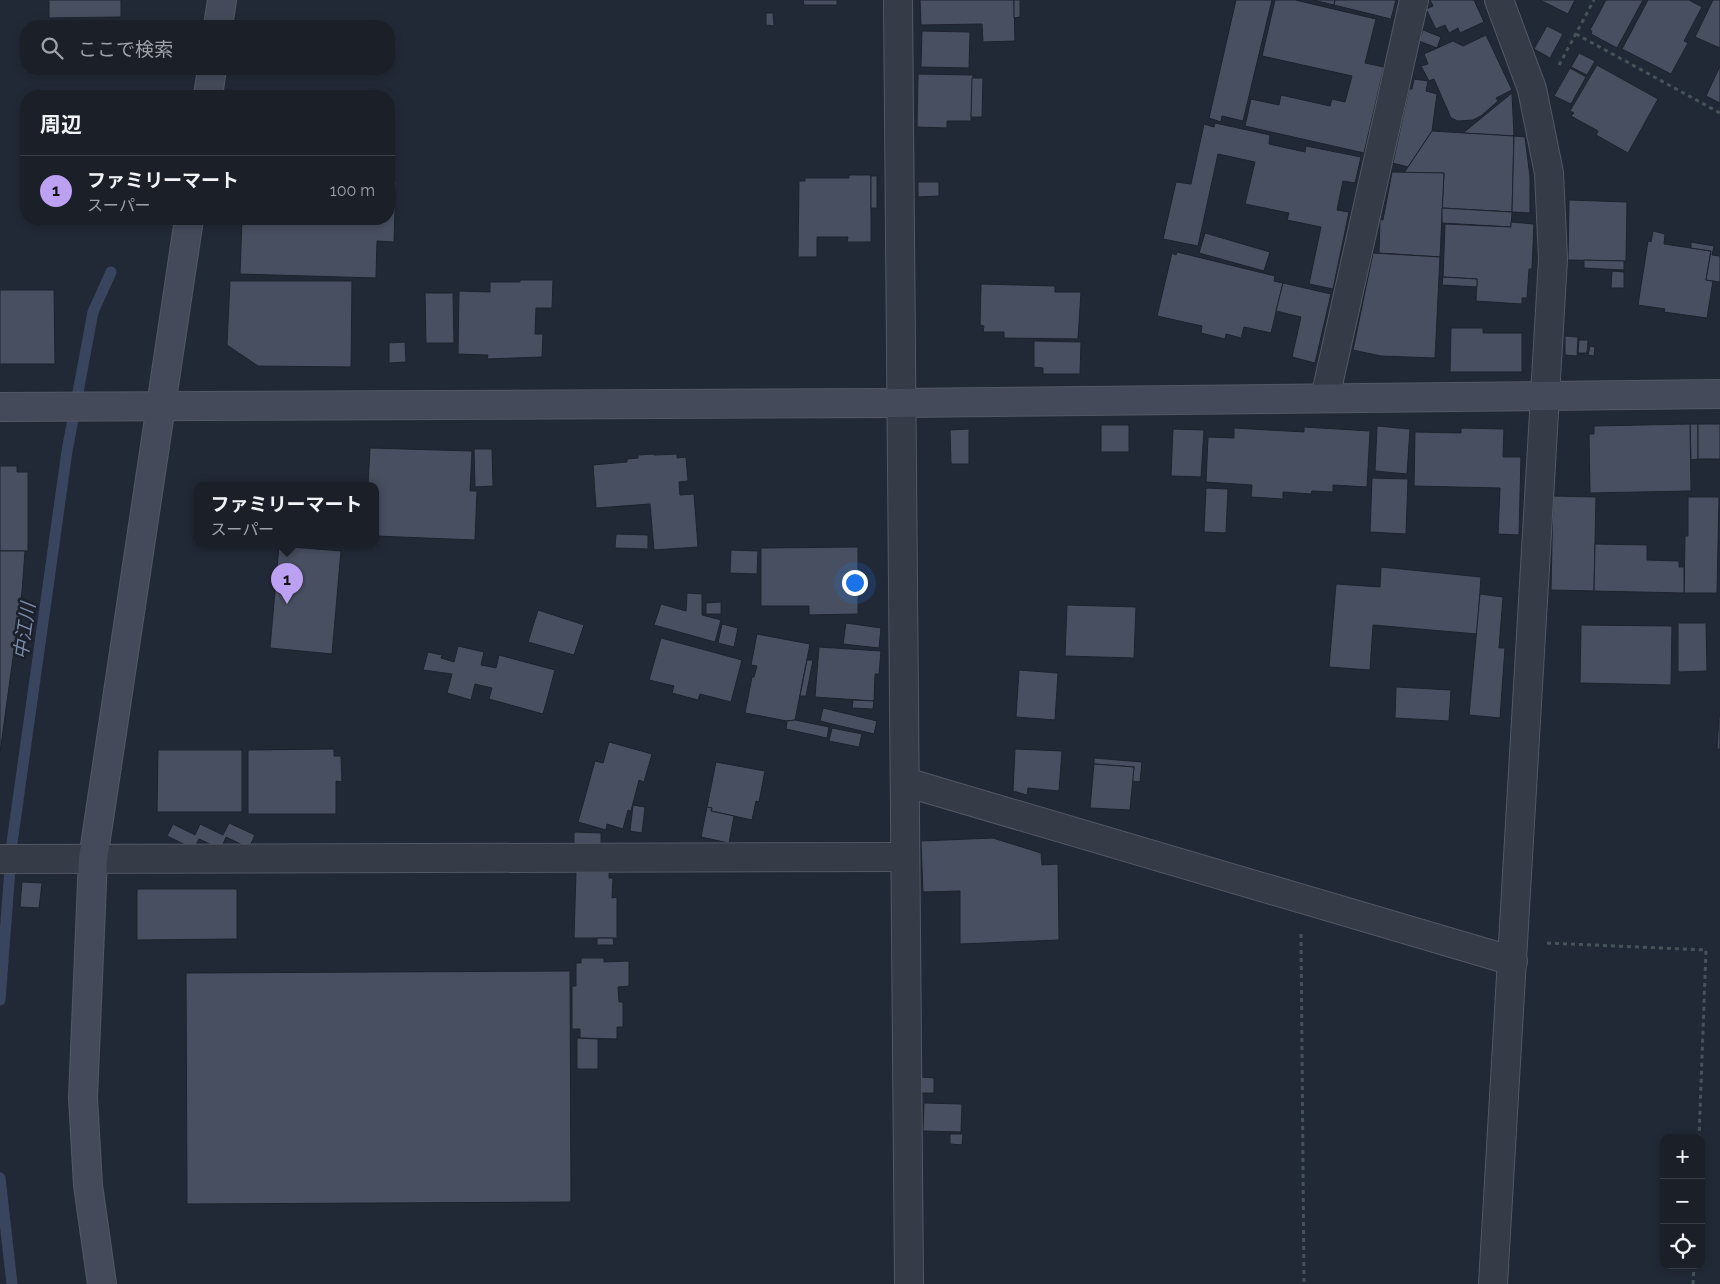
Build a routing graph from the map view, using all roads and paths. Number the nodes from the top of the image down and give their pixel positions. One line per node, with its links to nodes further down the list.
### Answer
1 (222, 0): 6 (street)
2 (898, 0): 16 (street)
3 (1414, 0): 15 (street)
4 (1499, 0): 9 (street)
5 (1594, 0): 7 (path)
6 (219, 20)
7 (1576, 34): 9 (path); 11 (path)
8 (211, 75): 10 (street)
9 (1532, 89): 14 (street)
10 (209, 90)
11 (1720, 113)
12 (189, 225): 17 (street)
13 (1720, 394): 14 (street)
14 (1544, 395): 15 (street); 24 (street)
15 (1325, 398): 16 (street)
16 (900, 403): 17 (street); 19 (street)
17 (162, 405): 18 (street); 22 (street)
18 (0, 407)
19 (905, 782): 20 (street); 23 (street)
20 (905, 857): 22 (street); 28 (street)
21 (0, 859): 22 (street)
22 (93, 859): 27 (street)
23 (1300, 899): 24 (street); 29 (path)
24 (1513, 952): 25 (path); 30 (street)
25 (1699, 1134)
26 (1694, 1269): 31 (path)
27 (102, 1284)
28 (909, 1284)
29 (1304, 1284)
30 (1493, 1284)
31 (1693, 1284)

